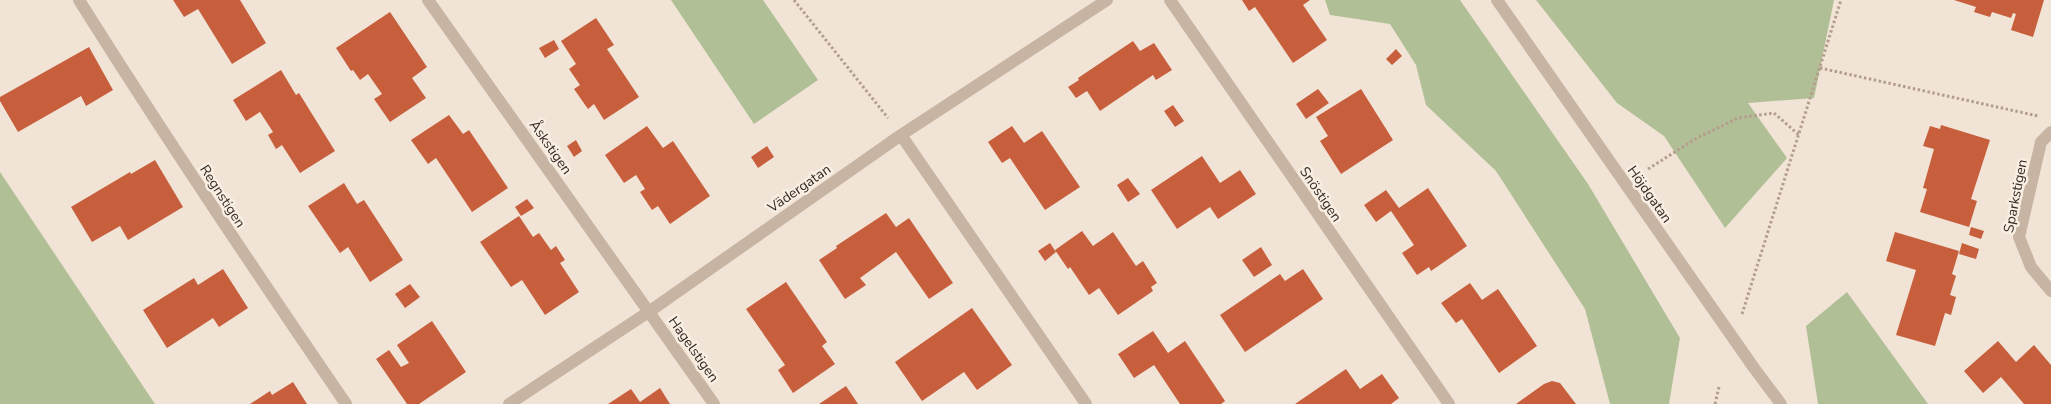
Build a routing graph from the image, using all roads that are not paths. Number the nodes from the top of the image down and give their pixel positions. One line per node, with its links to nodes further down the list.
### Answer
1 (79, 0): 10 (street, Regnstigen)
2 (428, 0): 9 (street, Åskstigen)
3 (1108, 0): 7 (street, Vädergatan)
4 (1170, 0): 14 (street, Snöstigen)
5 (1497, 0): 15 (street, Höjdgatan)
6 (2051, 132): 8 (street, Sparkstigen)
7 (900, 135): 9 (street, Vädergatan); 13 (street)
8 (2051, 291)
9 (650, 311): 11 (street, Vädergatan); 12 (street, Hagelstigen)
10 (346, 404)
11 (509, 404)
12 (714, 404)
13 (1086, 404)
14 (1449, 404)
15 (1781, 404)

